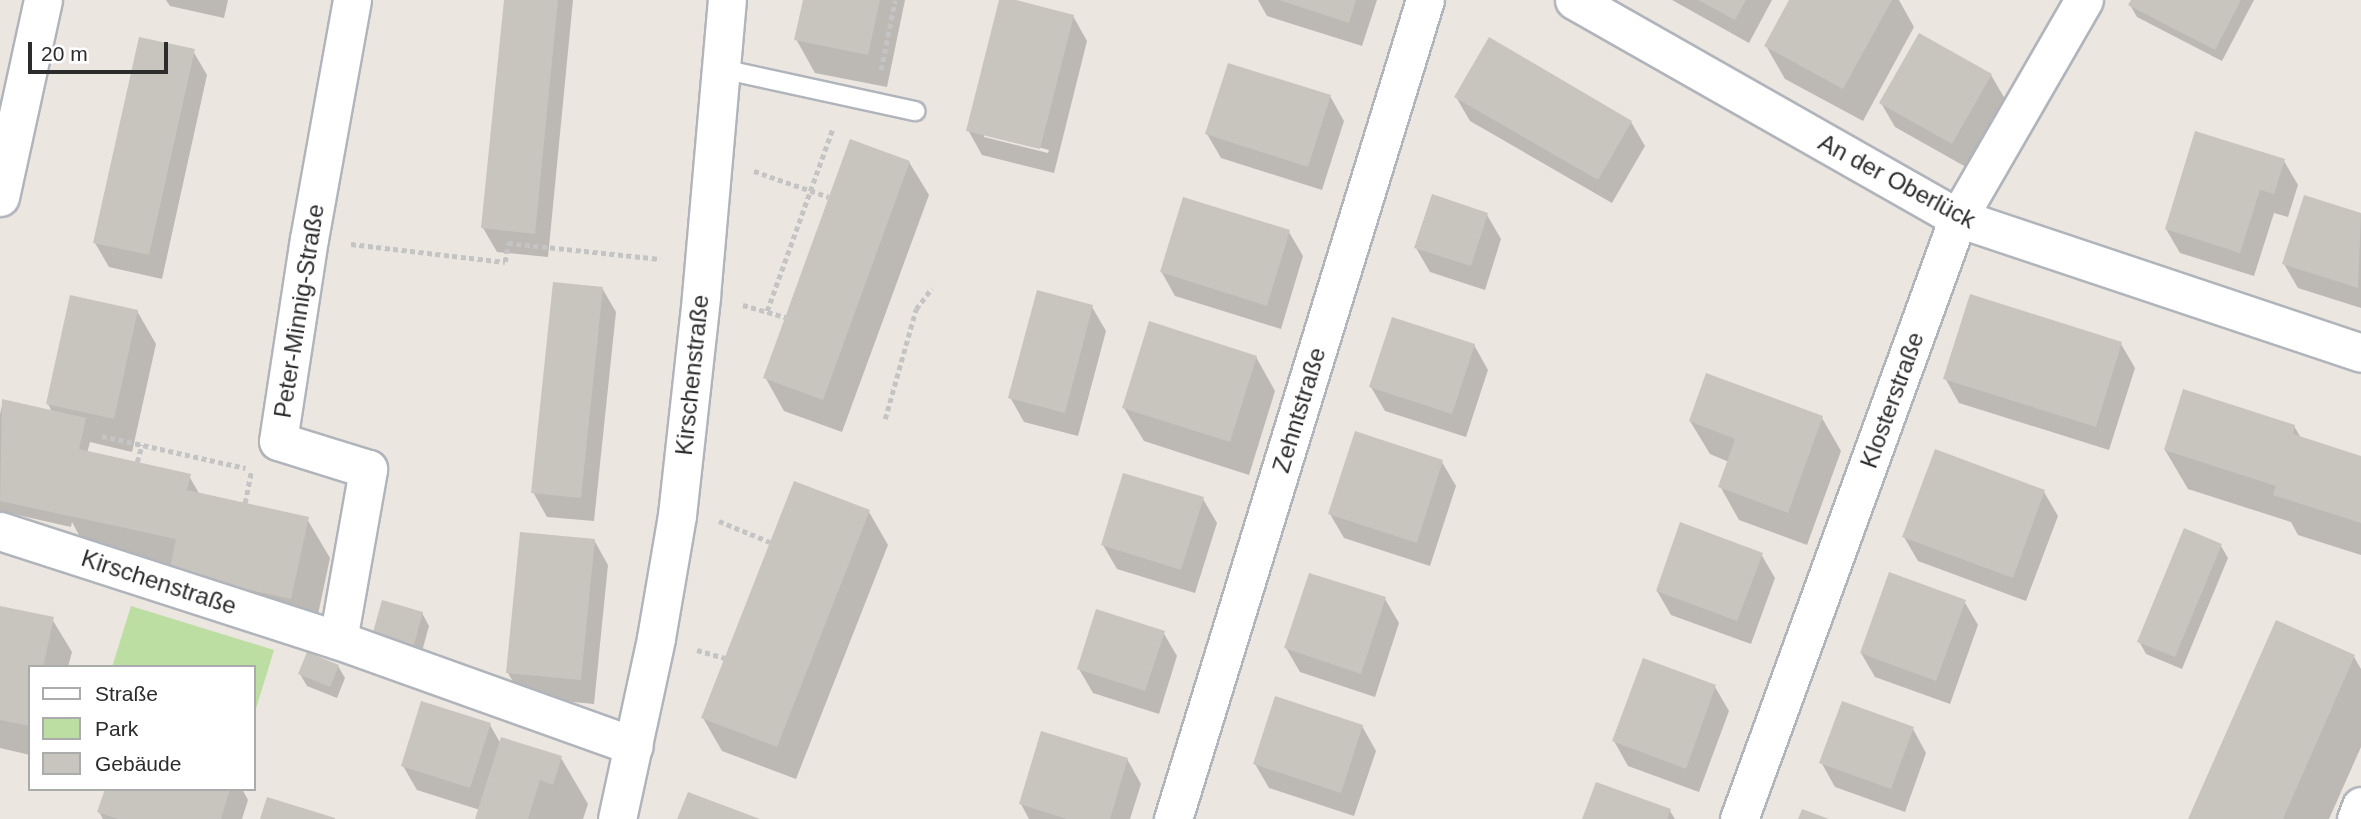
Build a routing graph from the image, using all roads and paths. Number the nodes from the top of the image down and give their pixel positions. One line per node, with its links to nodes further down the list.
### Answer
1 (43, 0): 14 (street)
2 (352, 0): 17 (street, Peter-Minnig-Straße)
3 (727, 0): 8 (street, Kirschenstraße)
4 (895, 0): 9 (path)
5 (1425, 0): 34 (street, Zehntstraße)
6 (1574, 0): 16 (street, An der Oberlück)
7 (2084, 0): 16 (street, Klosterstraße)
8 (722, 69): 10 (lane); 12 (street, Kirschenstraße)
9 (880, 73)
10 (845, 96): 11 (lane); 13 (path)
11 (915, 111)
12 (712, 164): 13 (path); 18 (street, Kirschenstraße)
13 (810, 191): 15 (path); 20 (path)
14 (0, 197)
15 (829, 197)
16 (1958, 219): 21 (street, An der Oberlück); 35 (street, Klosterstraße)
17 (309, 239): 18 (path); 30 (street, Peter-Minnig-Straße)
18 (704, 264): 27 (street, Kirschenstraße)
19 (932, 288): 22 (path)
20 (767, 311)
21 (2361, 353)
22 (886, 419)
23 (102, 436): 24 (path)
24 (142, 445): 25 (path); 26 (path)
25 (137, 462)
26 (252, 470)
27 (677, 515): 29 (path); 31 (street, Kirschenstraße)
28 (0, 531): 30 (street, Kirschenstraße)
29 (770, 542)
30 (338, 640): 31 (street, Kirschenstraße)
31 (634, 746): 33 (street, Kirschenstraße)
32 (2361, 806): 36 (street)
33 (617, 819)
34 (1172, 819)
35 (1739, 819)
36 (2356, 819)

